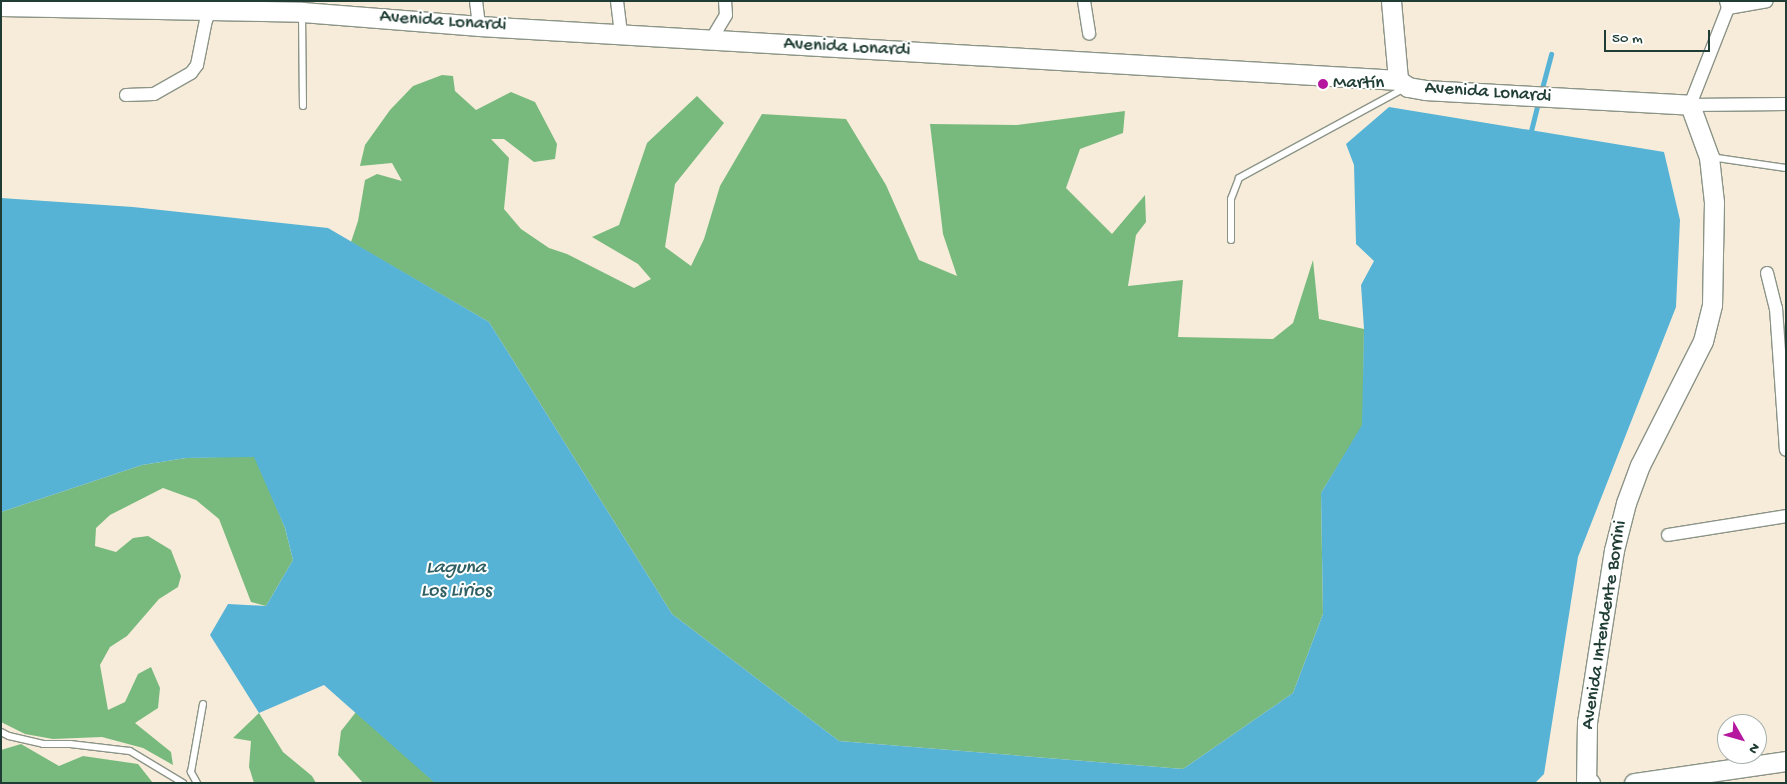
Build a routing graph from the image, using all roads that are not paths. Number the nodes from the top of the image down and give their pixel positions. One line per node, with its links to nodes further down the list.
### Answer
1 (476, 1): 12 (street)
2 (617, 1): 13 (street)
3 (724, 1): 15 (street)
4 (1084, 1): 14 (street)
5 (1391, 1): 16 (street)
6 (1766, 1): 7 (street)
7 (1727, 5): 19 (street)
8 (1, 6): 10 (street, Avenida Lonardi)
9 (277, 6): 10 (street, Avenida Lonardi); 11 (street, Avenida Lonardi)
10 (212, 8): 17 (street)
11 (302, 12): 12 (street, Avenida Lonardi); 20 (lane)
12 (479, 26): 13 (street, Avenida Lonardi)
13 (621, 33): 15 (street, Avenida Lonardi)
14 (1089, 34)
15 (711, 40): 16 (street, Avenida Lonardi)
16 (1403, 83): 19 (street, Avenida Lonardi); 23 (lane)
17 (126, 95)
18 (1786, 104): 19 (street)
19 (1690, 105): 21 (street, Avenida Intendente Borrini)
20 (303, 106)
21 (1709, 157): 22 (lane); 35 (street, Avenida Intendente Borrini)
22 (1786, 168)
23 (1231, 240)
24 (1767, 273): 25 (street)
25 (1781, 308): 26 (street)
26 (1786, 450)
27 (1786, 516): 28 (street)
28 (1668, 535)
29 (203, 704): 34 (lane)
30 (1, 732): 33 (lane)
31 (1786, 761): 32 (street)
32 (1696, 778): 36 (street)
33 (183, 783)
34 (197, 783)
35 (1587, 783)
36 (1634, 783)

